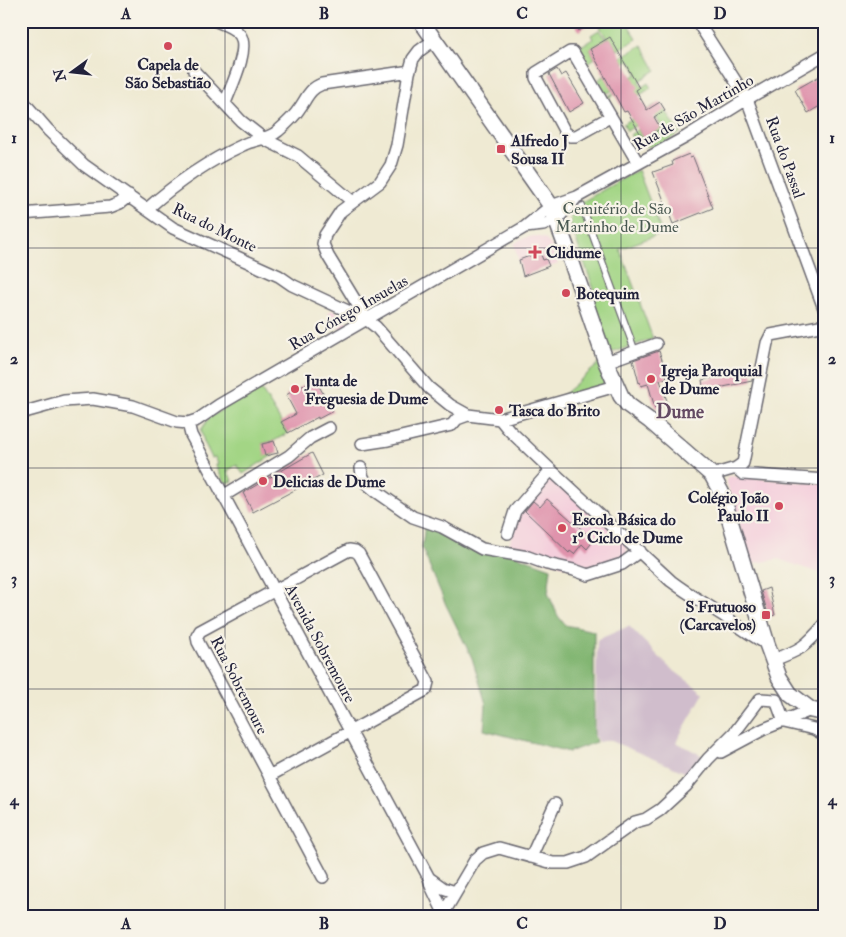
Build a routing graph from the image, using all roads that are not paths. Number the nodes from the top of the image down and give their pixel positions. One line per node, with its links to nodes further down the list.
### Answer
1 (697, 21): 10 (street, Rua do Passal)
2 (822, 21): 5 (street)
3 (223, 22): 12 (street)
4 (422, 22): 6 (street)
5 (825, 26)
6 (434, 40): 9 (street); 20 (street)
7 (825, 54): 10 (street, Rua de São Martinho)
8 (194, 71): 12 (street)
9 (408, 73): 14 (street); 18 (street)
10 (747, 98): 15 (street, Rua de São Martinho); 22 (street, Rua do Passal)
11 (21, 99): 16 (street, Rua do Monte)
12 (225, 103): 14 (street)
13 (610, 117): 13 (street); 15 (street)
14 (264, 139): 18 (street); 19 (street)
15 (638, 163): 17 (street, Rua de São Martinho)
16 (129, 196): 19 (street, Rua do Monte); 21 (street)
17 (579, 201): 20 (street, Rua de São Martinho); 26 (lane)
18 (352, 202): 23 (street)
19 (147, 209): 23 (street, Rua do Monte)
20 (553, 213): 23 (street, Rua Cónego Insuelas); 27 (street)
21 (21, 214)
22 (825, 311)
23 (367, 320): 30 (street); 32 (street, Rua Cónego Insuelas)
24 (825, 325): 36 (street)
25 (656, 344): 26 (street)
26 (635, 352): 27 (street)
27 (606, 362): 28 (street)
28 (616, 386): 31 (street); 38 (street)
29 (21, 413): 32 (street)
30 (468, 415): 31 (street); 34 (street)
31 (500, 419): 37 (street)
32 (188, 423): 40 (street, Avenida Sobremoure)
33 (329, 428): 40 (street)
34 (362, 444)
35 (361, 468): 42 (street)
36 (736, 468): 38 (street); 39 (street)
37 (551, 470): 41 (street); 42 (street)
38 (712, 475): 45 (street)
39 (825, 480)
40 (223, 496): 43 (street, Avenida Sobremoure)
41 (508, 532)
42 (640, 551): 45 (street)
43 (275, 591): 49 (street, Avenida Sobremoure); 49 (street); 52 (street, Rua Sobremoure)
44 (825, 624): 46 (street)
45 (766, 644): 46 (street)
46 (772, 660): 47 (street)
47 (818, 711): 48 (street)
48 (784, 722): 50 (street); 51 (street); 51 (street)
49 (350, 732): 52 (street); 56 (street, Avenida Sobremoure)
50 (825, 735)
51 (708, 759): 54 (street)
52 (269, 776): 55 (street, Rua Sobremoure)
53 (555, 804): 54 (street)
54 (531, 857): 57 (street)
55 (323, 877)
56 (429, 878): 57 (street); 58 (street, Avenida Sobremoure)
57 (455, 892): 58 (street)
58 (443, 914)

